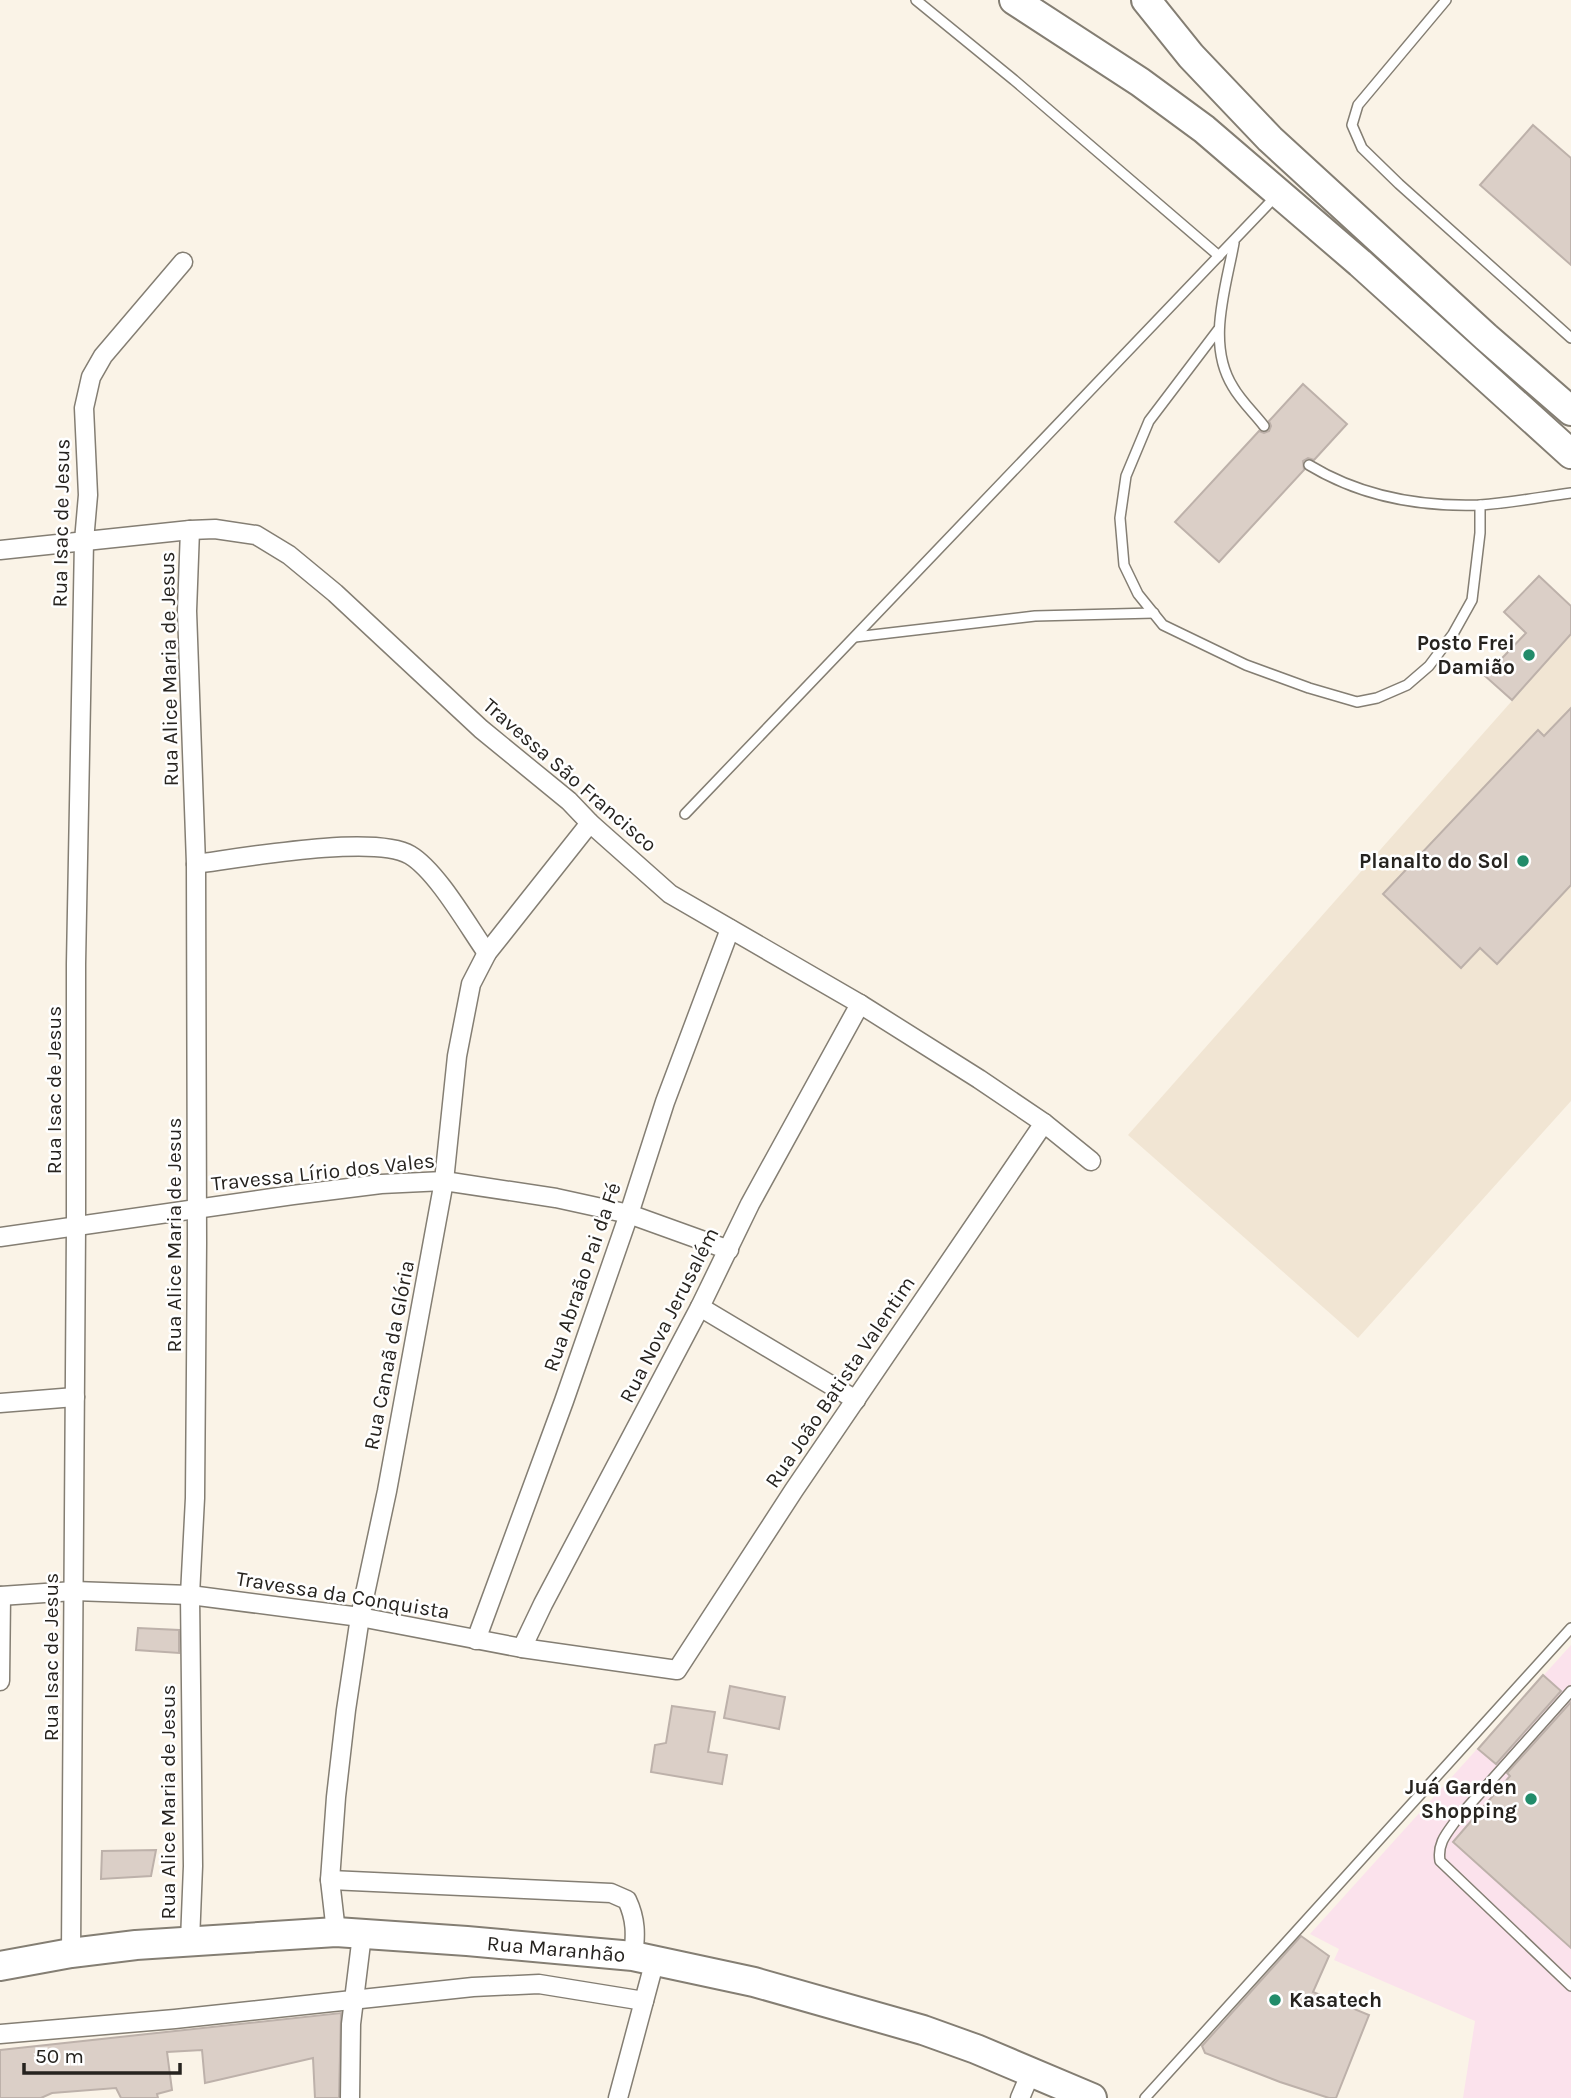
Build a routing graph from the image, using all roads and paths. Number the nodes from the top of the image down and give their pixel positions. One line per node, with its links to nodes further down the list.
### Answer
1 (916, 0): 7 (lane)
2 (1014, 0): 5 (highway)
3 (1146, 0): 11 (highway)
4 (1447, 0): 10 (lane)
5 (1279, 193): 6 (lane); 13 (highway)
6 (1234, 241): 7 (lane); 9 (lane)
7 (1219, 256): 21 (lane)
8 (183, 262): 18 (street, Rua Isac de Jesus)
9 (1218, 330): 12 (lane); 20 (lane)
10 (1571, 338)
11 (1571, 411)
12 (1264, 426)
13 (1571, 454)
14 (1309, 465): 16 (lane)
15 (1571, 493): 16 (lane)
16 (1480, 505): 20 (lane)
17 (190, 530): 18 (street, Travessa São Francisco); 23 (street, Travessa São Francisco); 24 (street, Rua Alice Maria de Jesus)
18 (84, 541): 19 (street, Travessa São Francisco); 33 (street, Rua Isac de Jesus)
19 (0, 550)
20 (1154, 613): 21 (lane)
21 (855, 637): 22 (lane)
22 (685, 814)
23 (590, 823): 25 (street, Travessa São Francisco); 26 (street, Rua Canaã da Glória)
24 (196, 864): 26 (street); 31 (street, Rua Alice Maria de Jesus)
25 (730, 929): 27 (street, Travessa São Francisco); 32 (street, Rua Abraão Pai da Fé)
26 (487, 953): 30 (street, Rua Canaã da Glória)
27 (860, 1004): 28 (street, Travessa São Francisco); 35 (street, Rua Nova Jerusalém)
28 (1044, 1123): 29 (street, Travessa São Francisco); 38 (street, Rua João Batista Valentim)
29 (1091, 1161)
30 (444, 1181): 31 (street, Travessa Lírio dos Vales); 32 (street, Travessa Lírio dos Vales); 43 (street, Rua Canaã da Glória)
31 (196, 1209): 33 (street, Travessa Lírio dos Vales); 41 (street, Rua Alice Maria de Jesus)
32 (629, 1214): 35 (street, Travessa Lírio dos Vales); 45 (street, Rua Abraão Pai da Fé)
33 (76, 1227): 34 (street, Travessa Lírio dos Vales); 37 (street, Rua Isac de Jesus)
34 (0, 1237)
35 (729, 1250): 36 (street, Rua Nova Jerusalém)
36 (700, 1307): 38 (street); 46 (street, Rua Nova Jerusalém)
37 (75, 1397): 39 (street); 40 (street, Rua Isac de Jesus)
38 (856, 1400): 47 (street, Rua João Batista Valentim)
39 (0, 1403)
40 (75, 1591): 41 (street, Travessa da Conquista); 42 (street, Travessa da Conquista); 53 (street, Rua Isac de Jesus)
41 (190, 1595): 43 (street, Travessa da Conquista); 52 (street, Rua Alice Maria de Jesus)
42 (1, 1596): 48 (street)
43 (360, 1617): 45 (street, Travessa da Conquista); 50 (street, Rua Canaã da Glória)
44 (1571, 1628): 65 (lane)
45 (475, 1640): 46 (street, Travessa da Conquista)
46 (522, 1648): 47 (street, Travessa da Conquista)
47 (677, 1670)
48 (0, 1681)
49 (1571, 1690): 56 (lane)
50 (330, 1880): 51 (street, Rua Canaã da Glória); 54 (street)
51 (349, 1934): 52 (highway, Rua Maranhão); 54 (highway, Rua Maranhão); 57 (street, Rua Canaã da Glória)
52 (190, 1941): 53 (highway, Rua Maranhão)
53 (71, 1953): 55 (highway, Rua Maranhão)
54 (644, 1958): 58 (street); 60 (highway, Rua Maranhão)
55 (0, 1966)
56 (1571, 1986)
57 (355, 2000): 58 (street); 59 (street); 61 (street, Rua Canaã da Glória)
58 (644, 2001): 62 (street)
59 (0, 2034)
60 (1031, 2072): 63 (street); 64 (highway, Rua Maranhão)
61 (350, 2098)
62 (618, 2098)
63 (1020, 2098)
64 (1092, 2098)
65 (1145, 2098)

